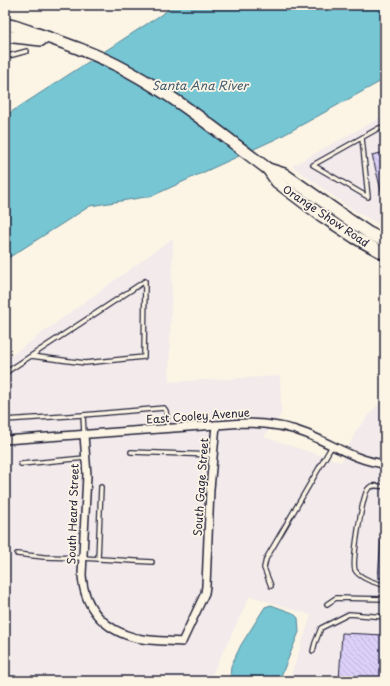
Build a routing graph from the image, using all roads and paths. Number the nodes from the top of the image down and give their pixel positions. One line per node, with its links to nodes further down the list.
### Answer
1 (5, 24): 3 (main road)
2 (5, 36): 3 (main road)
3 (62, 43): 8 (main road)
4 (27, 51): 5 (lane)
5 (5, 57)
6 (385, 127): 7 (lane)
7 (362, 138): 7 (lane)
8 (268, 168): 9 (main road, Orange Show Road); 10 (main road, Orange Show Road)
9 (359, 226): 10 (main road); 11 (main road, Orange Show Road)
10 (354, 237): 12 (main road, Orange Show Road)
11 (385, 241)
12 (385, 254)
13 (31, 356): 13 (lane); 14 (lane)
14 (5, 373)
15 (83, 415): 16 (lane); 18 (lane); 19 (lane)
16 (5, 420)
17 (216, 425): 18 (street, East Cooley Avenue); 21 (street, East Cooley Avenue); 23 (street, South Gage Street)
18 (168, 428): 19 (street, East Cooley Avenue)
19 (84, 435): 20 (street, East Cooley Avenue); 24 (street, South Heard Street)
20 (5, 440)
21 (332, 446): 26 (street, East Cooley Avenue); 34 (lane)
22 (131, 452): 23 (lane)
23 (213, 455): 35 (street, South Gage Street)
24 (86, 458): 25 (lane); 30 (street, South Heard Street)
25 (21, 464)
26 (385, 464)
27 (102, 487): 31 (lane)
28 (385, 487): 33 (lane)
29 (17, 554): 30 (lane)
30 (82, 558): 31 (lane); 35 (street, South Heard Street)
31 (98, 559): 32 (lane)
32 (152, 562)
33 (385, 585)
34 (271, 586)
35 (84, 594)
36 (385, 599): 37 (lane)
37 (327, 604)
38 (385, 617): 39 (lane)
39 (313, 651)

